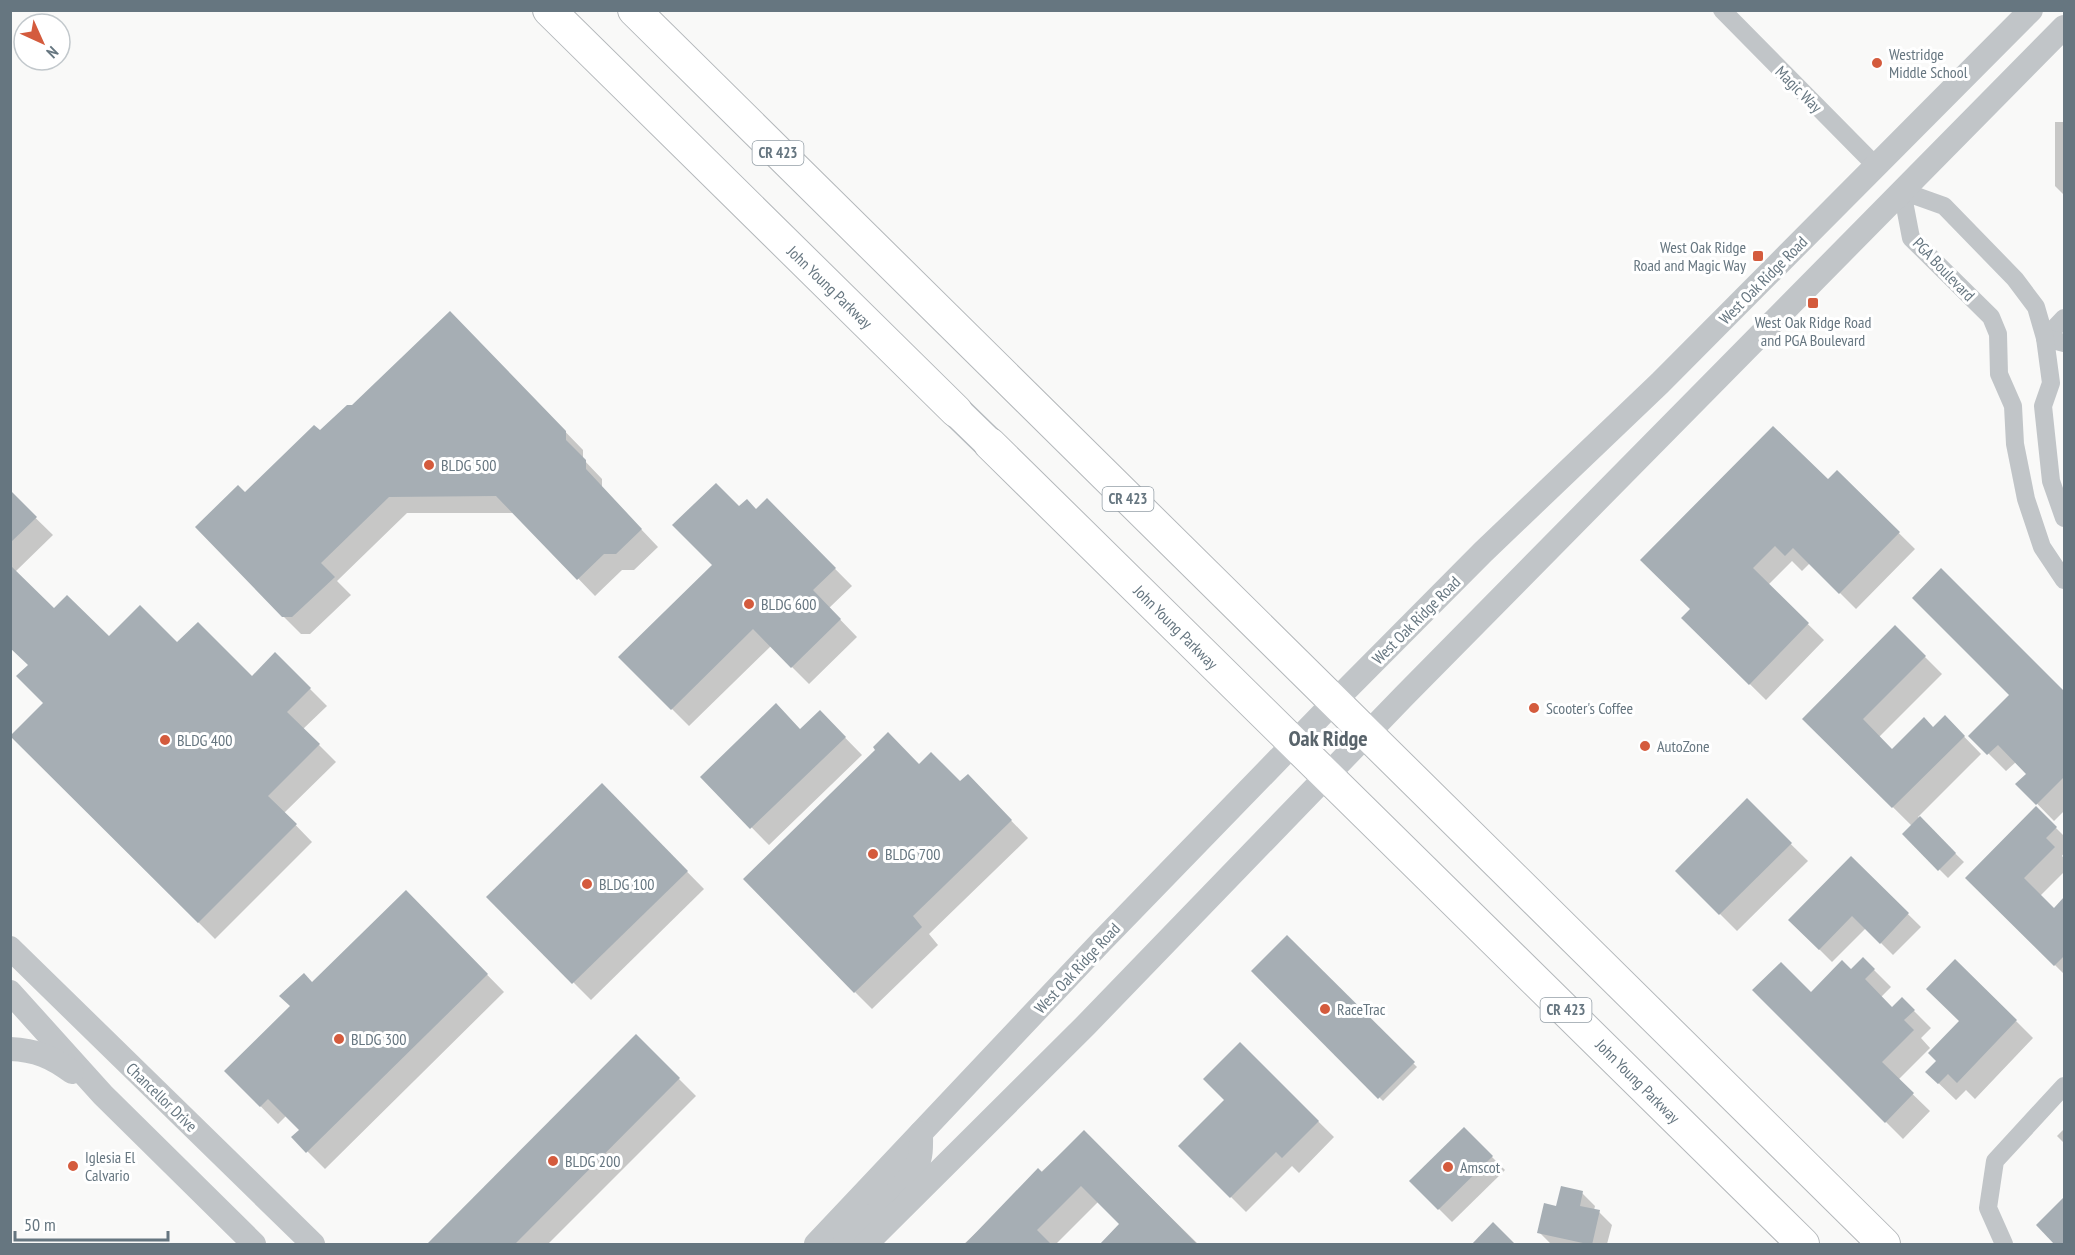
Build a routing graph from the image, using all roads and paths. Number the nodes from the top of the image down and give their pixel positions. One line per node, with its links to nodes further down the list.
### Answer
1 (549, 10): 11 (highway, John Young Parkway / CR 423)
2 (634, 10): 15 (highway, CR 423)
3 (1722, 10): 6 (street, Magic Way)
4 (2031, 10): 6 (street, West Oak Ridge Road)
5 (2064, 27): 7 (street)
6 (1876, 166): 7 (street); 15 (street, West Oak Ridge Road)
7 (1902, 191): 9 (street); 14 (street, PGA Boulevard); 16 (street)
8 (2064, 318): 9 (street)
9 (2045, 338): 10 (street); 13 (street)
10 (2064, 343)
11 (956, 411): 12 (main road, John Young Parkway / CR 423)
12 (990, 444): 17 (highway, John Young Parkway / CR 423)
13 (2064, 518)
14 (2064, 580)
15 (1333, 703): 16 (highway, CR 423); 17 (street, West Oak Ridge Road)
16 (1366, 735): 18 (street); 31 (highway, CR 423)
17 (1294, 743): 18 (highway, John Young Parkway / CR 423); 24 (street, West Oak Ridge Road)
18 (1327, 776): 29 (street); 30 (highway, John Young Parkway / CR 423)
19 (15, 964): 26 (street, Chancellor Drive)
20 (10, 992): 23 (street)
21 (10, 1049): 23 (street)
22 (2064, 1086): 32 (street)
23 (103, 1095): 25 (street)
24 (921, 1133): 27 (street, West Oak Ridge Road); 28 (street)
25 (254, 1245)
26 (313, 1245)
27 (816, 1245)
28 (844, 1245)
29 (866, 1245)
30 (1803, 1245)
31 (1884, 1245)
32 (2004, 1245)

